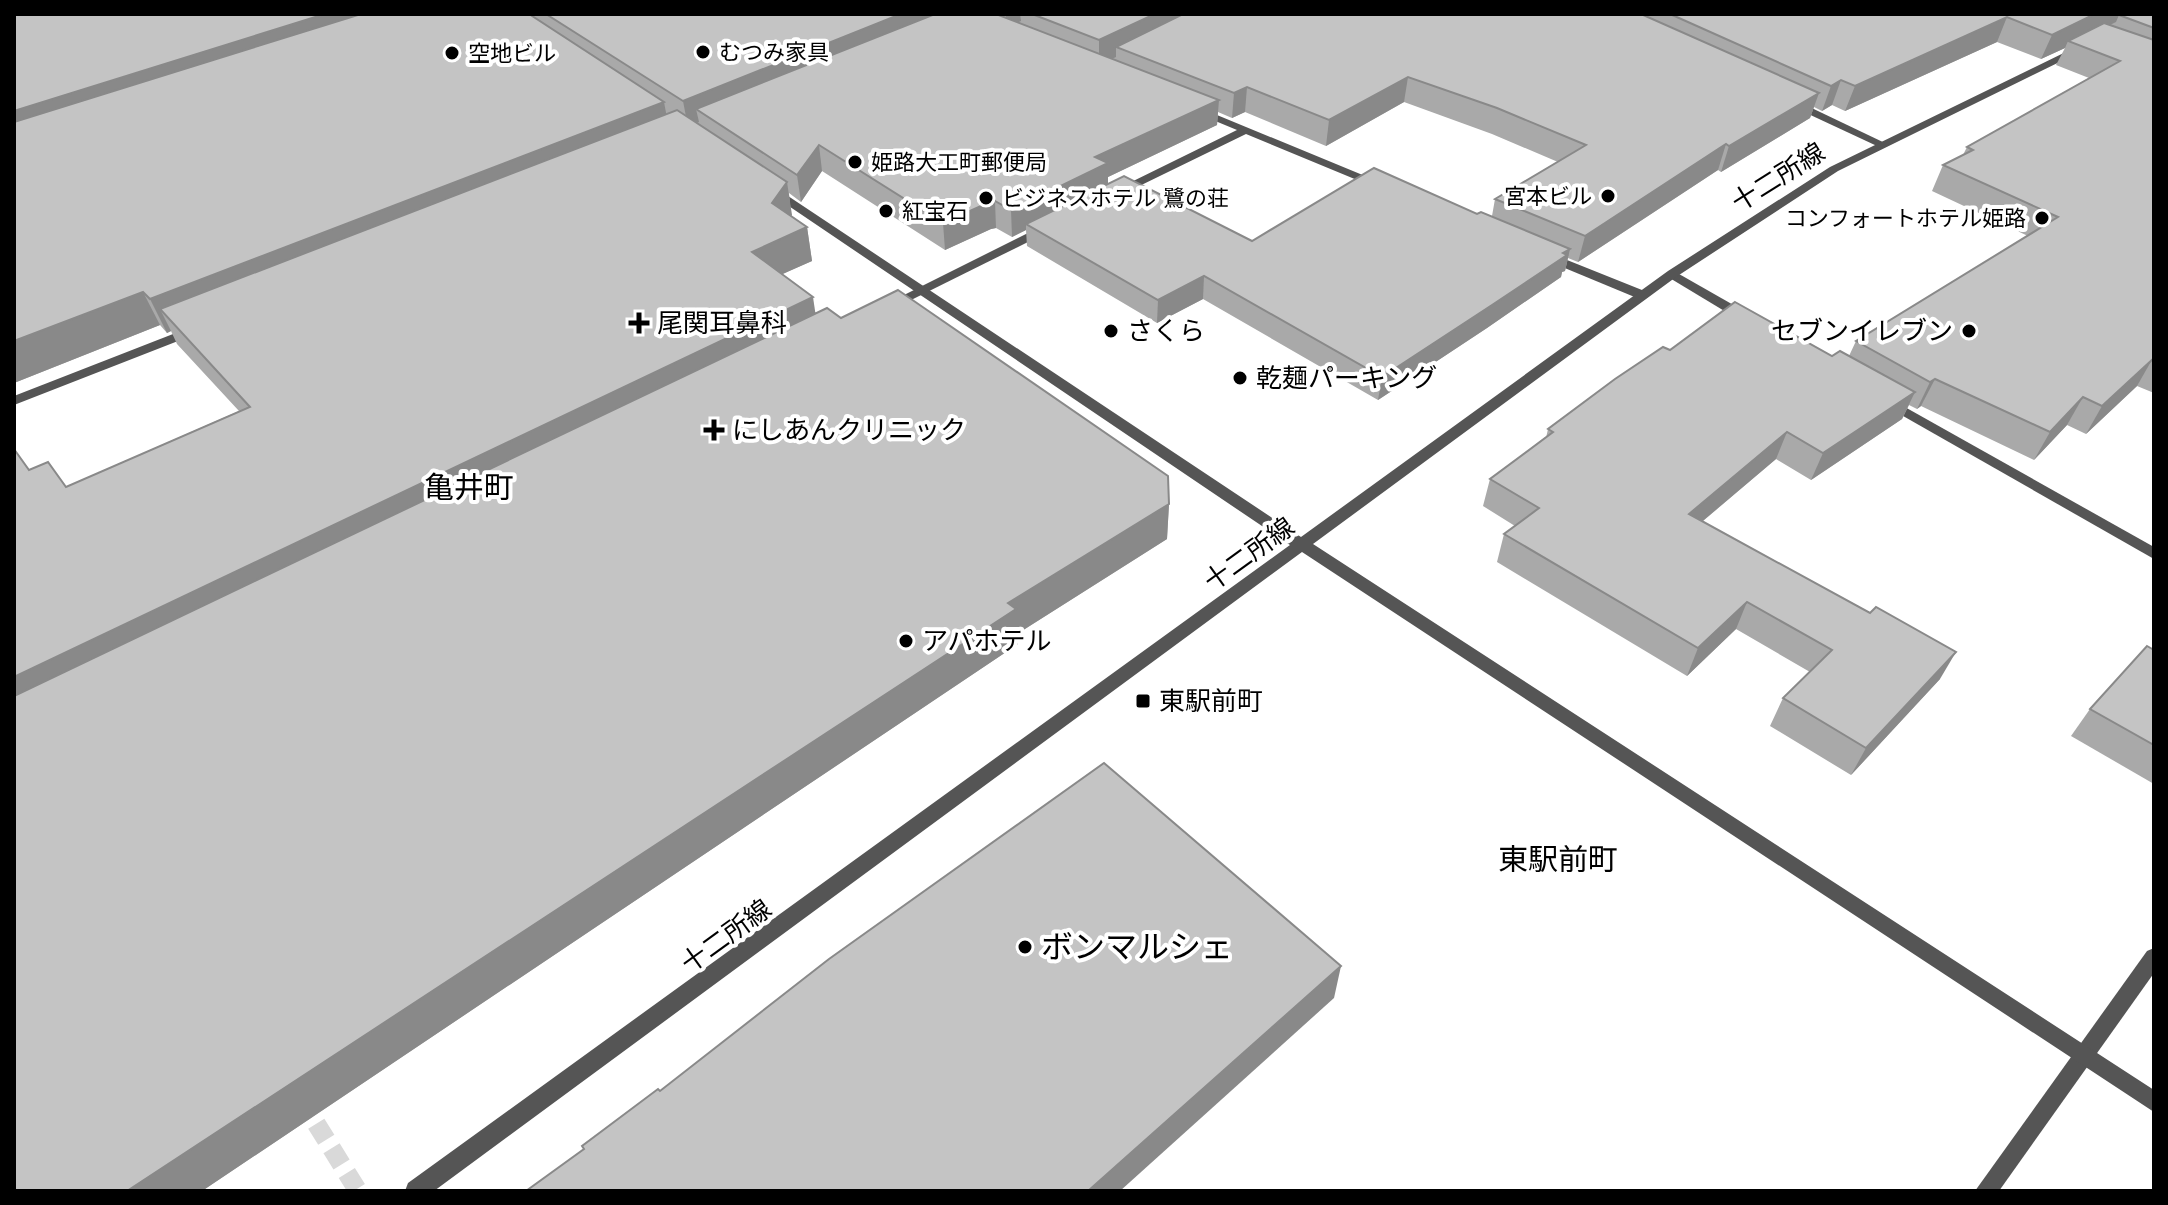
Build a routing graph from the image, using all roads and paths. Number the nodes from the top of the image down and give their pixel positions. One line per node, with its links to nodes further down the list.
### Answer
1 (2094, 41): 5 (street, 十二所線)
2 (1784, 99): 5 (street)
3 (1188, 106): 4 (street)
4 (1246, 130): 7 (street); 8 (street)
5 (1881, 144): 11 (street, 十二所線)
6 (765, 186): 12 (street)
7 (1390, 190)
8 (1109, 197)
9 (1054, 224): 12 (street)
10 (1534, 251): 13 (street)
11 (1672, 274): 13 (street, 十二所線); 16 (street)
12 (921, 290): 14 (street); 19 (street)
13 (1642, 295): 19 (street, 十二所線)
14 (875, 312)
15 (207, 324): 18 (street)
16 (1757, 325)
17 (1873, 394): 20 (street)
18 (14, 401)
19 (1302, 545): 22 (street); 24 (street, 十二所線)
20 (2154, 554)
21 (2154, 957): 22 (street)
22 (2083, 1056): 23 (street); 25 (street)
23 (2154, 1102)
24 (416, 1191)
25 (1986, 1191)

